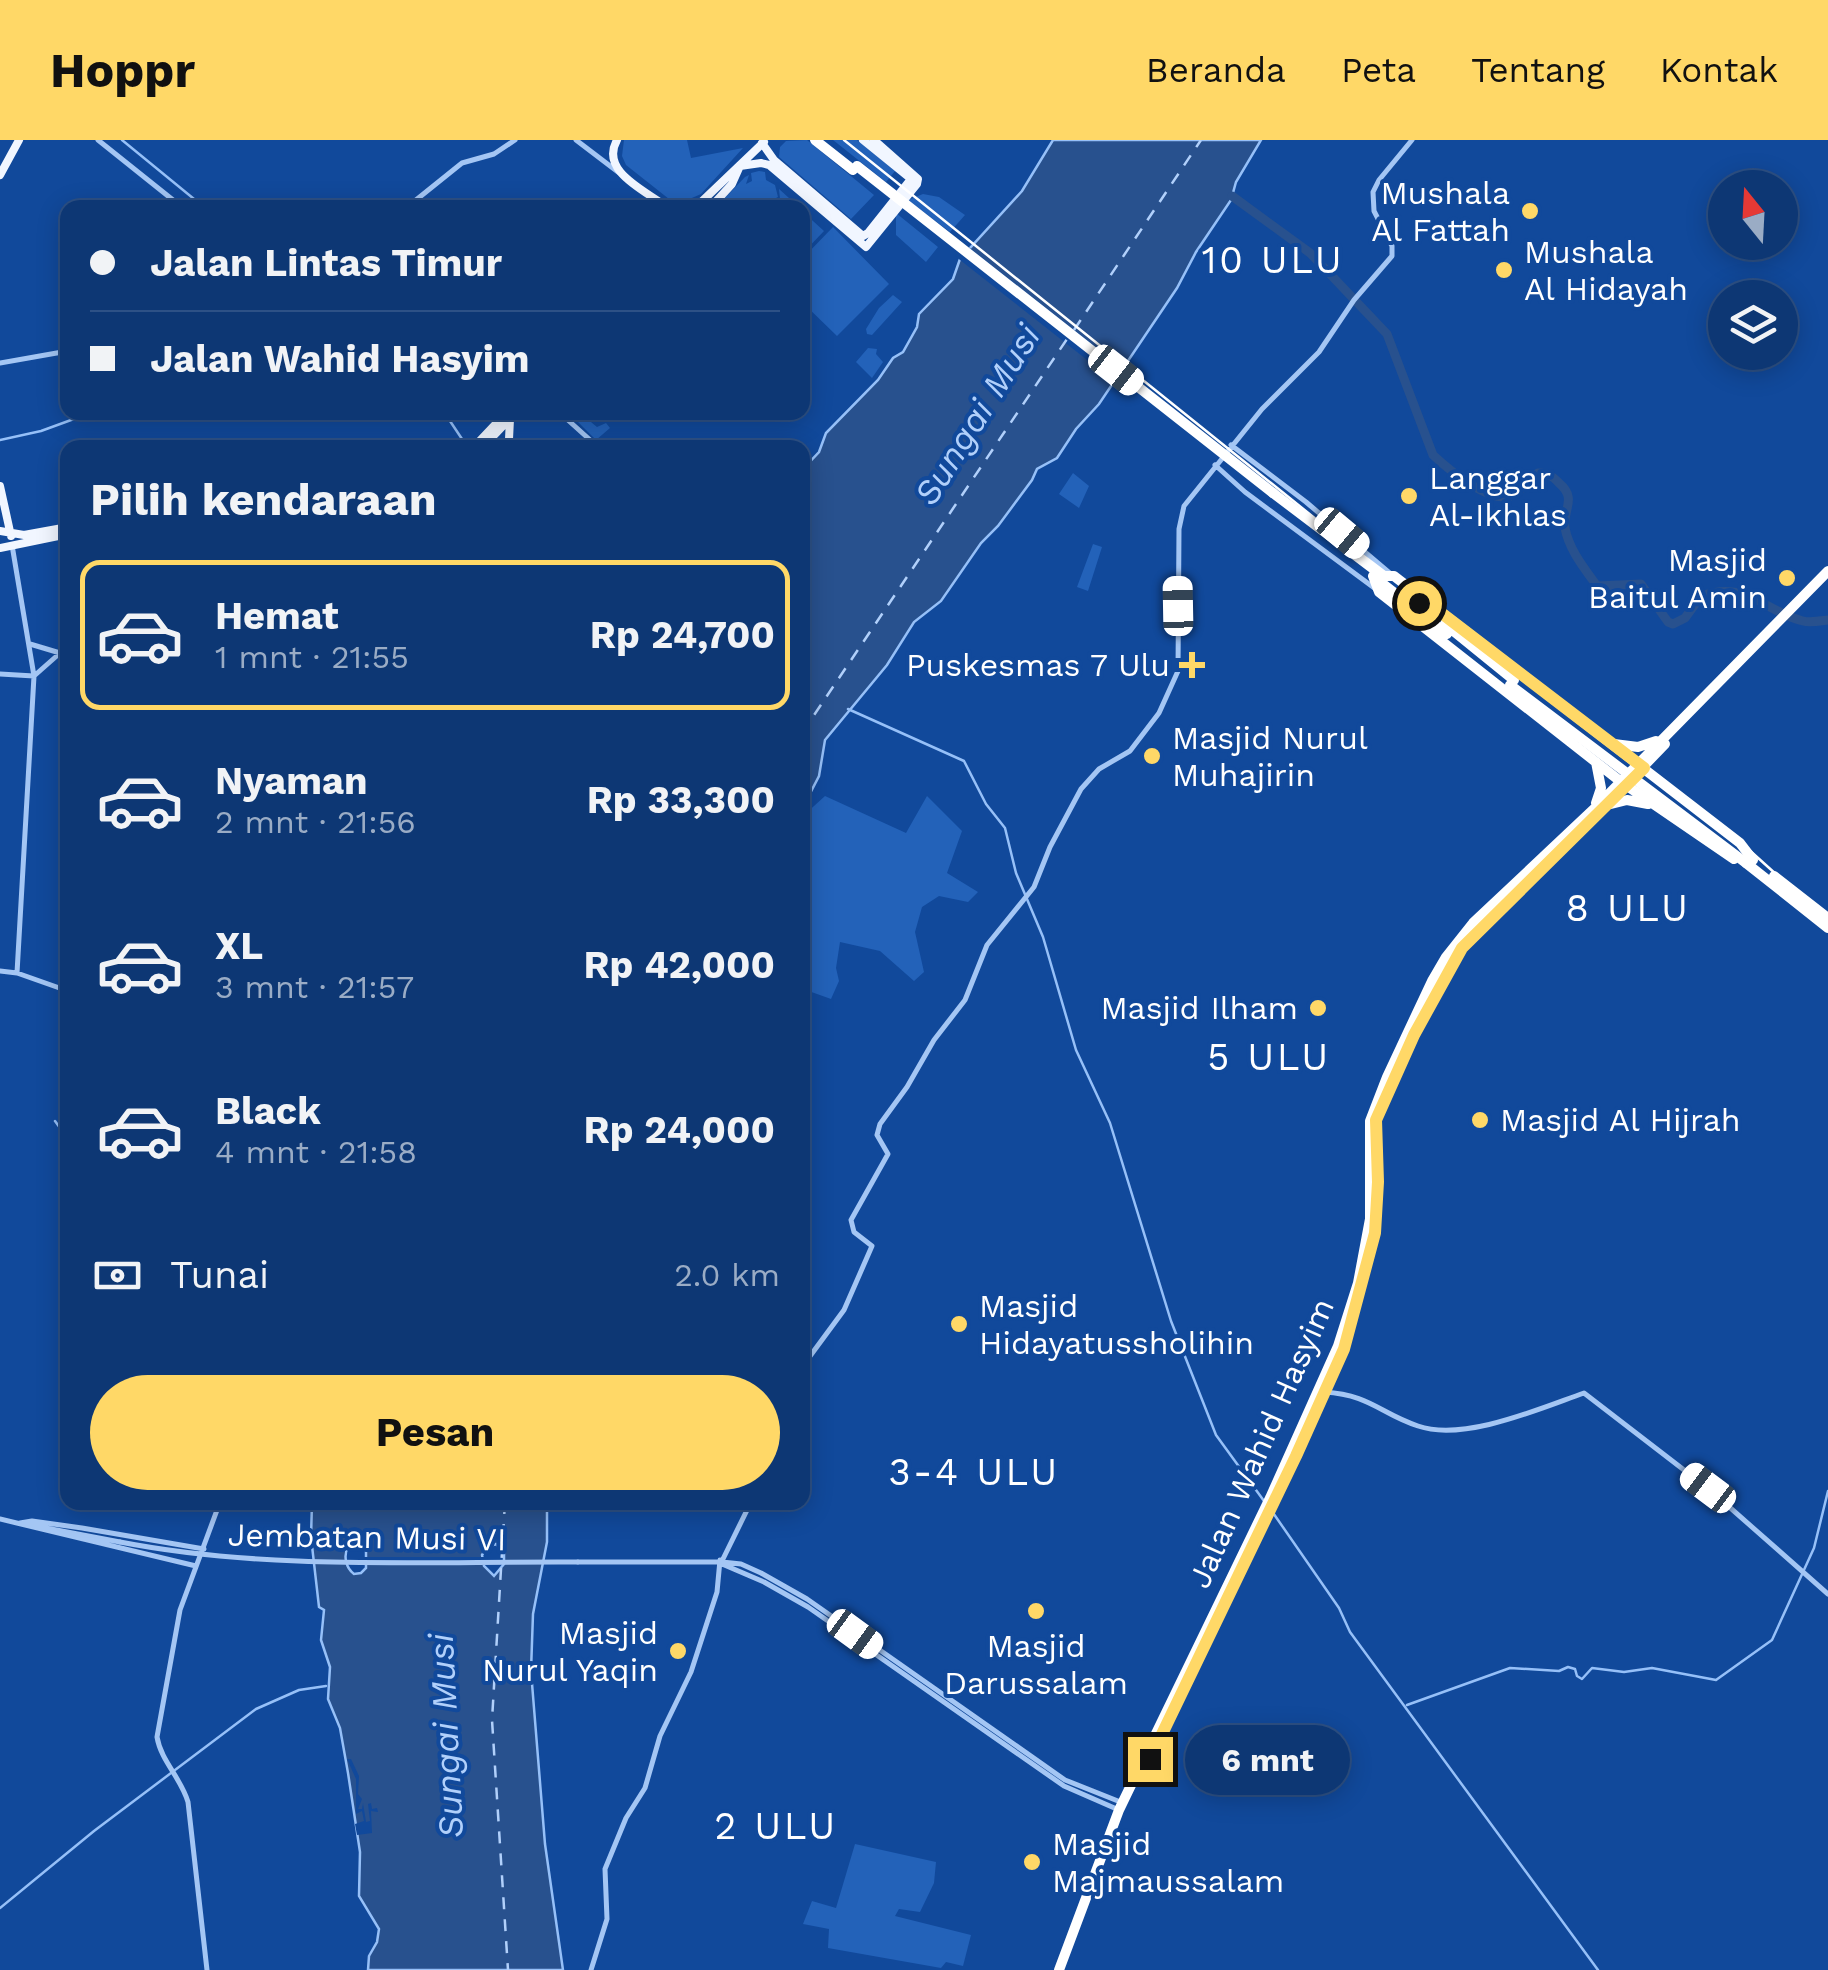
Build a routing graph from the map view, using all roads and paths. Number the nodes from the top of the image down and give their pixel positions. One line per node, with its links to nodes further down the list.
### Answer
1 (20, 140): 15 (main road)
2 (98, 140): 16 (street)
3 (515, 140): 17 (street)
4 (576, 140): 14 (street)
5 (617, 140): 14 (main road)
6 (815, 140): 13 (highway)
7 (824, 140): 13 (highway)
8 (863, 140): 21 (main road)
9 (874, 140): 21 (main road)
10 (1412, 140): 32 (street)
11 (762, 141): 12 (main road); 21 (main road)
12 (740, 166): 19 (main road); 20 (main road); 21 (main road)
13 (855, 168): 43 (highway, bridge)
14 (618, 172): 18 (main road)
15 (0, 176)
16 (173, 200)
17 (416, 200)
18 (658, 200)
19 (704, 200)
20 (717, 200)
21 (818, 202)
22 (60, 353): 23 (street)
23 (0, 364)
24 (504, 420): 29 (main road)
25 (506, 420): 30 (main road)
26 (511, 420): 28 (main road)
27 (568, 420): 31 (street)
28 (509, 439)
29 (481, 440)
30 (489, 440)
31 (590, 440)
32 (1231, 444): 33 (street); 43 (street)
33 (1215, 465): 45 (street); 73 (street)
34 (0, 486): 35 (main road)
35 (4, 506): 36 (main road); 39 (main road)
36 (0, 528): 39 (main road)
37 (60, 531): 39 (main road)
38 (60, 532): 40 (main road)
39 (11, 534): 40 (main road)
40 (12, 545): 41 (main road); 49 (street)
41 (0, 548)
42 (1828, 571): 47 (highway)
43 (1383, 576): 45 (highway); 46 (highway)
44 (1828, 580): 47 (highway)
45 (1379, 592): 48 (highway)
46 (1419, 604): 48 (highway); 50 (highway)
47 (1796, 608): 56 (highway, Jalan Wahid Hasyim)
48 (1418, 620): 52 (highway)
49 (29, 644): 51 (street); 54 (street)
50 (1470, 644): 52 (highway); 55 (highway); 67 (highway, bridge)
51 (60, 653): 54 (street)
52 (1462, 657): 58 (highway)
53 (0, 674): 54 (street)
54 (34, 676): 71 (street)
55 (1601, 734): 57 (highway); 58 (highway)
56 (1663, 741): 57 (highway); 60 (highway, Jalan Wahid Hasyim); 63 (highway)
57 (1614, 744): 60 (highway)
58 (1584, 752): 59 (highway)
59 (1596, 761): 61 (highway); 65 (highway)
60 (1640, 765): 61 (highway, Jalan Wahid Hasyim); 62 (highway)
61 (1624, 783): 64 (highway); 65 (highway, Jalan Wahid Hasyim)
62 (1662, 783): 63 (highway); 64 (highway)
63 (1676, 793): 67 (highway)
64 (1648, 799): 66 (highway)
65 (1599, 808): 66 (highway); 74 (highway, Jalan Wahid Hasyim); 75 (highway, Jalan Wahid Hasyim)
66 (1663, 808): 67 (highway)
67 (1749, 861): 68 (highway); 69 (highway)
68 (1828, 918)
69 (1828, 928)
70 (0, 971): 71 (street)
71 (18, 973): 72 (street)
72 (60, 988)
73 (810, 1356)
74 (1324, 1392): 75 (highway, Jalan Wahid Hasyim); 83 (street)
75 (1272, 1500): 84 (highway, Jalan Wahid Hasyim)
76 (217, 1510): 80 (street)
77 (748, 1510): 81 (street)
78 (0, 1519): 79 (street)
79 (18, 1523): 80 (street); 81 (street, Jembatan Musi VI, bridge); 82 (street)
80 (204, 1550): 82 (street)
81 (721, 1563): 85 (street); 87 (street)
82 (196, 1566): 86 (street)
83 (1828, 1594)
84 (1171, 1709): 85 (highway, Jalan Wahid Hasyim); 88 (highway, Jalan Wahid Hasyim)
85 (1121, 1806): 88 (highway, Jalan Wahid Hasyim)
86 (207, 1970)
87 (591, 1970)
88 (1062, 1970)

